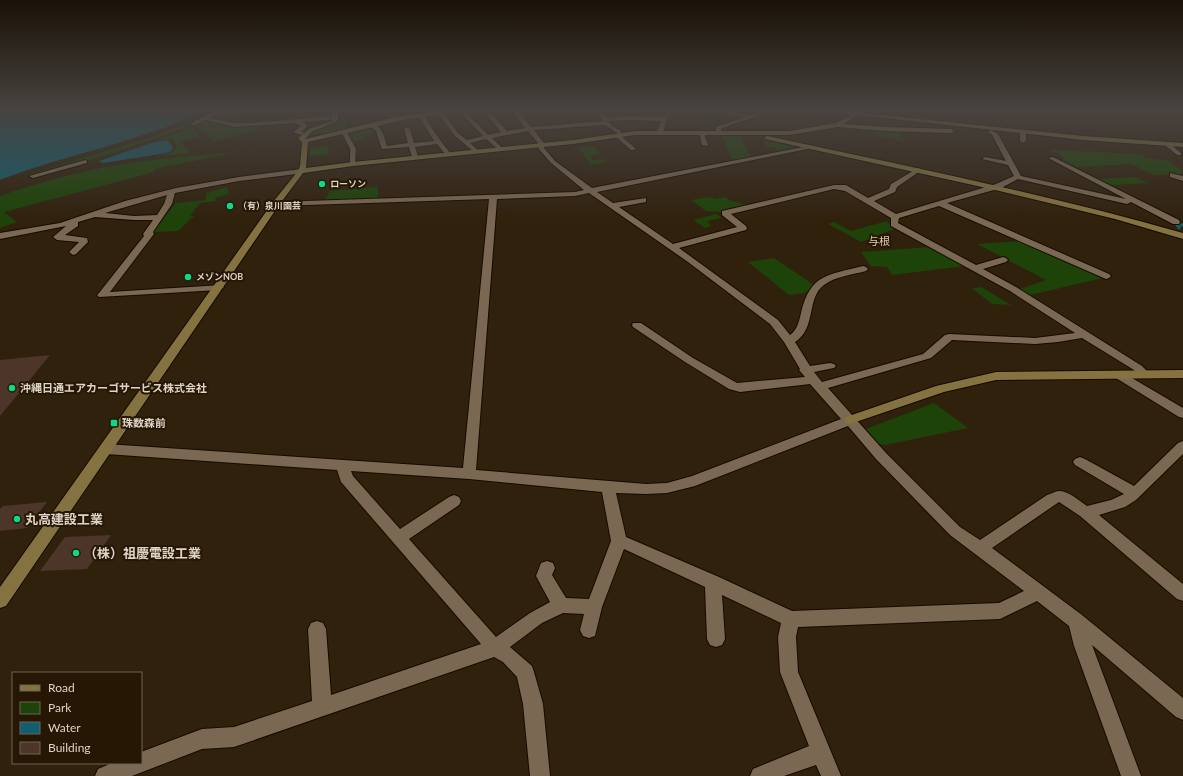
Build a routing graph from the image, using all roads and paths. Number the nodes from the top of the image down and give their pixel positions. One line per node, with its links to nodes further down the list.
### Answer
1 (304, 147): 26 (street)
2 (352, 147): 23 (street)
3 (391, 147): 13 (street)
4 (413, 147): 18 (street)
5 (443, 147): 16 (street)
6 (472, 147): 15 (street)
7 (510, 147): 14 (street)
8 (542, 147): 32 (street)
9 (806, 147): 32 (street)
10 (808, 147): 25 (street)
11 (1002, 147): 24 (street)
12 (1171, 147): 17 (street)
13 (384, 148): 21 (street)
14 (499, 148): 15 (street)
15 (476, 151): 16 (street)
16 (448, 154): 18 (street)
17 (1179, 154)
18 (415, 157): 21 (street)
19 (1051, 158): 40 (street)
20 (985, 159): 24 (street)
21 (384, 160): 23 (street)
22 (85, 162): 28 (street)
23 (353, 164): 26 (street)
24 (1012, 164): 29 (street)
25 (918, 170): 31 (street); 36 (street)
26 (301, 171): 33 (street); 38 (street)
27 (1173, 175): 30 (street)
28 (33, 176)
29 (1017, 177): 31 (street); 40 (street)
30 (1183, 179)
31 (991, 187): 37 (street); 45 (street)
32 (590, 191): 34 (street); 39 (street)
33 (169, 192): 41 (street); 42 (street)
34 (493, 197): 38 (street); 70 (street)
35 (643, 200): 39 (street)
36 (868, 201): 43 (street); 48 (street)
37 (939, 203): 43 (street); 53 (street)
38 (276, 204): 54 (street)
39 (611, 206): 48 (street)
40 (1146, 206): 44 (street)
41 (87, 215): 42 (street); 46 (street); 49 (street)
42 (159, 217): 54 (street)
43 (895, 217): 52 (street)
44 (1180, 222): 45 (street)
45 (1161, 229): 47 (street)
46 (0, 236)
47 (1183, 236)
48 (671, 247): 57 (street)
49 (73, 252)
50 (1003, 260): 52 (street)
51 (863, 268): 57 (street)
52 (975, 268): 56 (street)
53 (1106, 276)
54 (219, 287): 67 (street)
55 (637, 326): 63 (street)
56 (1084, 334): 62 (street); 63 (street)
57 (789, 341): 59 (street)
58 (830, 366): 59 (street)
59 (805, 370): 63 (street)
60 (1183, 374): 62 (street)
61 (1120, 375): 62 (street); 64 (street); 65 (street)
62 (1145, 375)
63 (816, 384): 65 (street)
64 (1183, 414)
65 (850, 420): 71 (street); 77 (street)
66 (1183, 446): 72 (street)
67 (106, 449): 69 (street); 80 (street)
68 (1080, 462): 72 (street)
69 (343, 465): 70 (street); 75 (street)
70 (469, 474): 71 (street)
71 (608, 487): 76 (street)
72 (1135, 493): 74 (street)
73 (454, 501): 75 (street)
74 (1085, 512): 77 (street); 82 (street)
75 (399, 538): 91 (street)
76 (619, 541): 79 (street); 85 (street)
77 (980, 548): 81 (street)
78 (547, 568): 84 (street)
79 (714, 582): 86 (street); 90 (street)
80 (7, 583): 83 (street)
81 (1039, 592): 86 (street); 87 (street)
82 (1183, 594)
83 (0, 601)
84 (561, 604): 85 (street); 91 (street)
85 (594, 607): 89 (street)
86 (791, 619): 94 (street)
87 (1076, 621): 93 (street); 101 (street)
88 (317, 628): 92 (street)
89 (589, 630)
90 (716, 639)
91 (495, 648): 92 (street); 98 (street)
92 (322, 708): 95 (street)
93 (1183, 710)
94 (822, 753): 99 (street); 100 (street)
95 (142, 762)
96 (137, 764): 97 (street)
97 (105, 776)
98 (540, 776)
99 (760, 776)
100 (831, 776)
101 (1131, 776)

